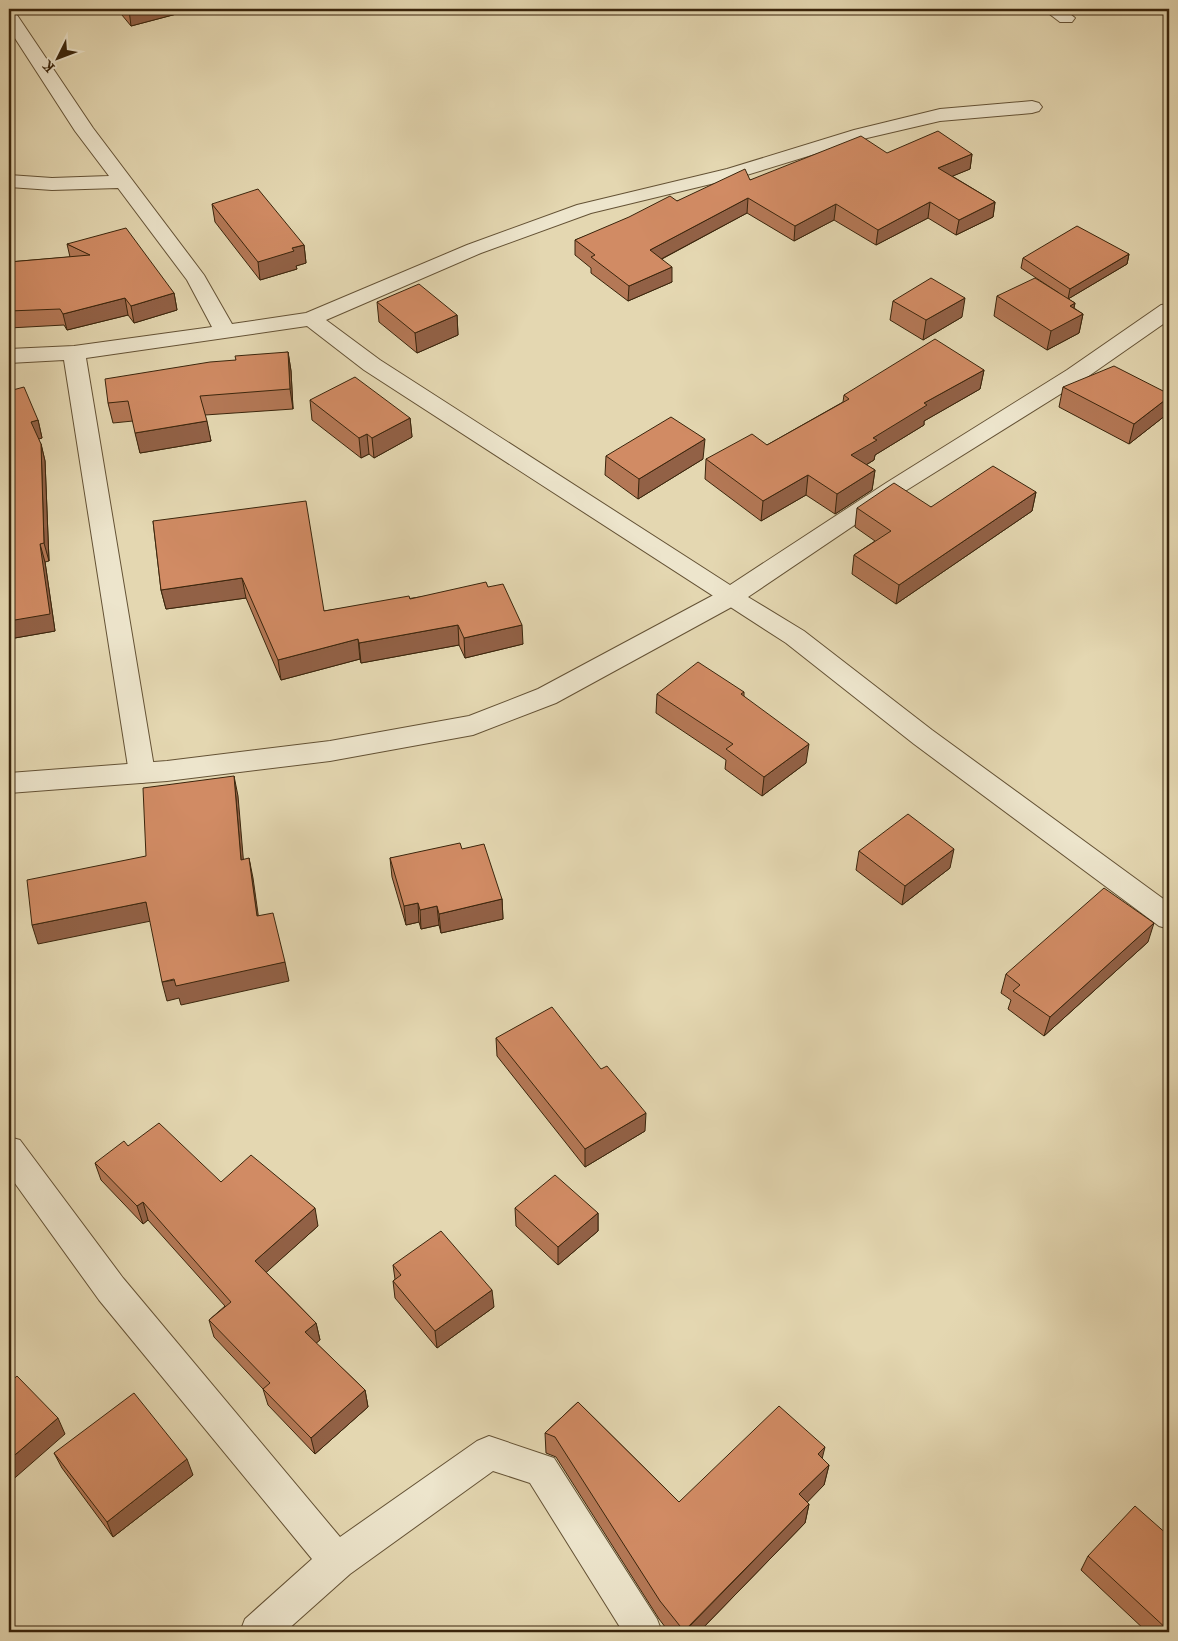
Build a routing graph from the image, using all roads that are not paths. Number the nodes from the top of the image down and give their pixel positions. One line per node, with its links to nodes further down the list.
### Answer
1 (9, 16): 4 (street)
2 (1032, 107): 6 (street)
3 (9, 181): 4 (street)
4 (124, 182): 7 (street)
5 (1169, 310): 10 (street)
6 (311, 319): 7 (street); 10 (street)
7 (225, 332): 8 (street)
8 (74, 353): 9 (street); 11 (street)
9 (9, 356)
10 (730, 597): 11 (street); 13 (street)
11 (142, 773): 12 (street)
12 (9, 783)
13 (1169, 917)
14 (9, 1150): 15 (street)
15 (337, 1561): 16 (street); 17 (street)
16 (258, 1632)
17 (644, 1632)

